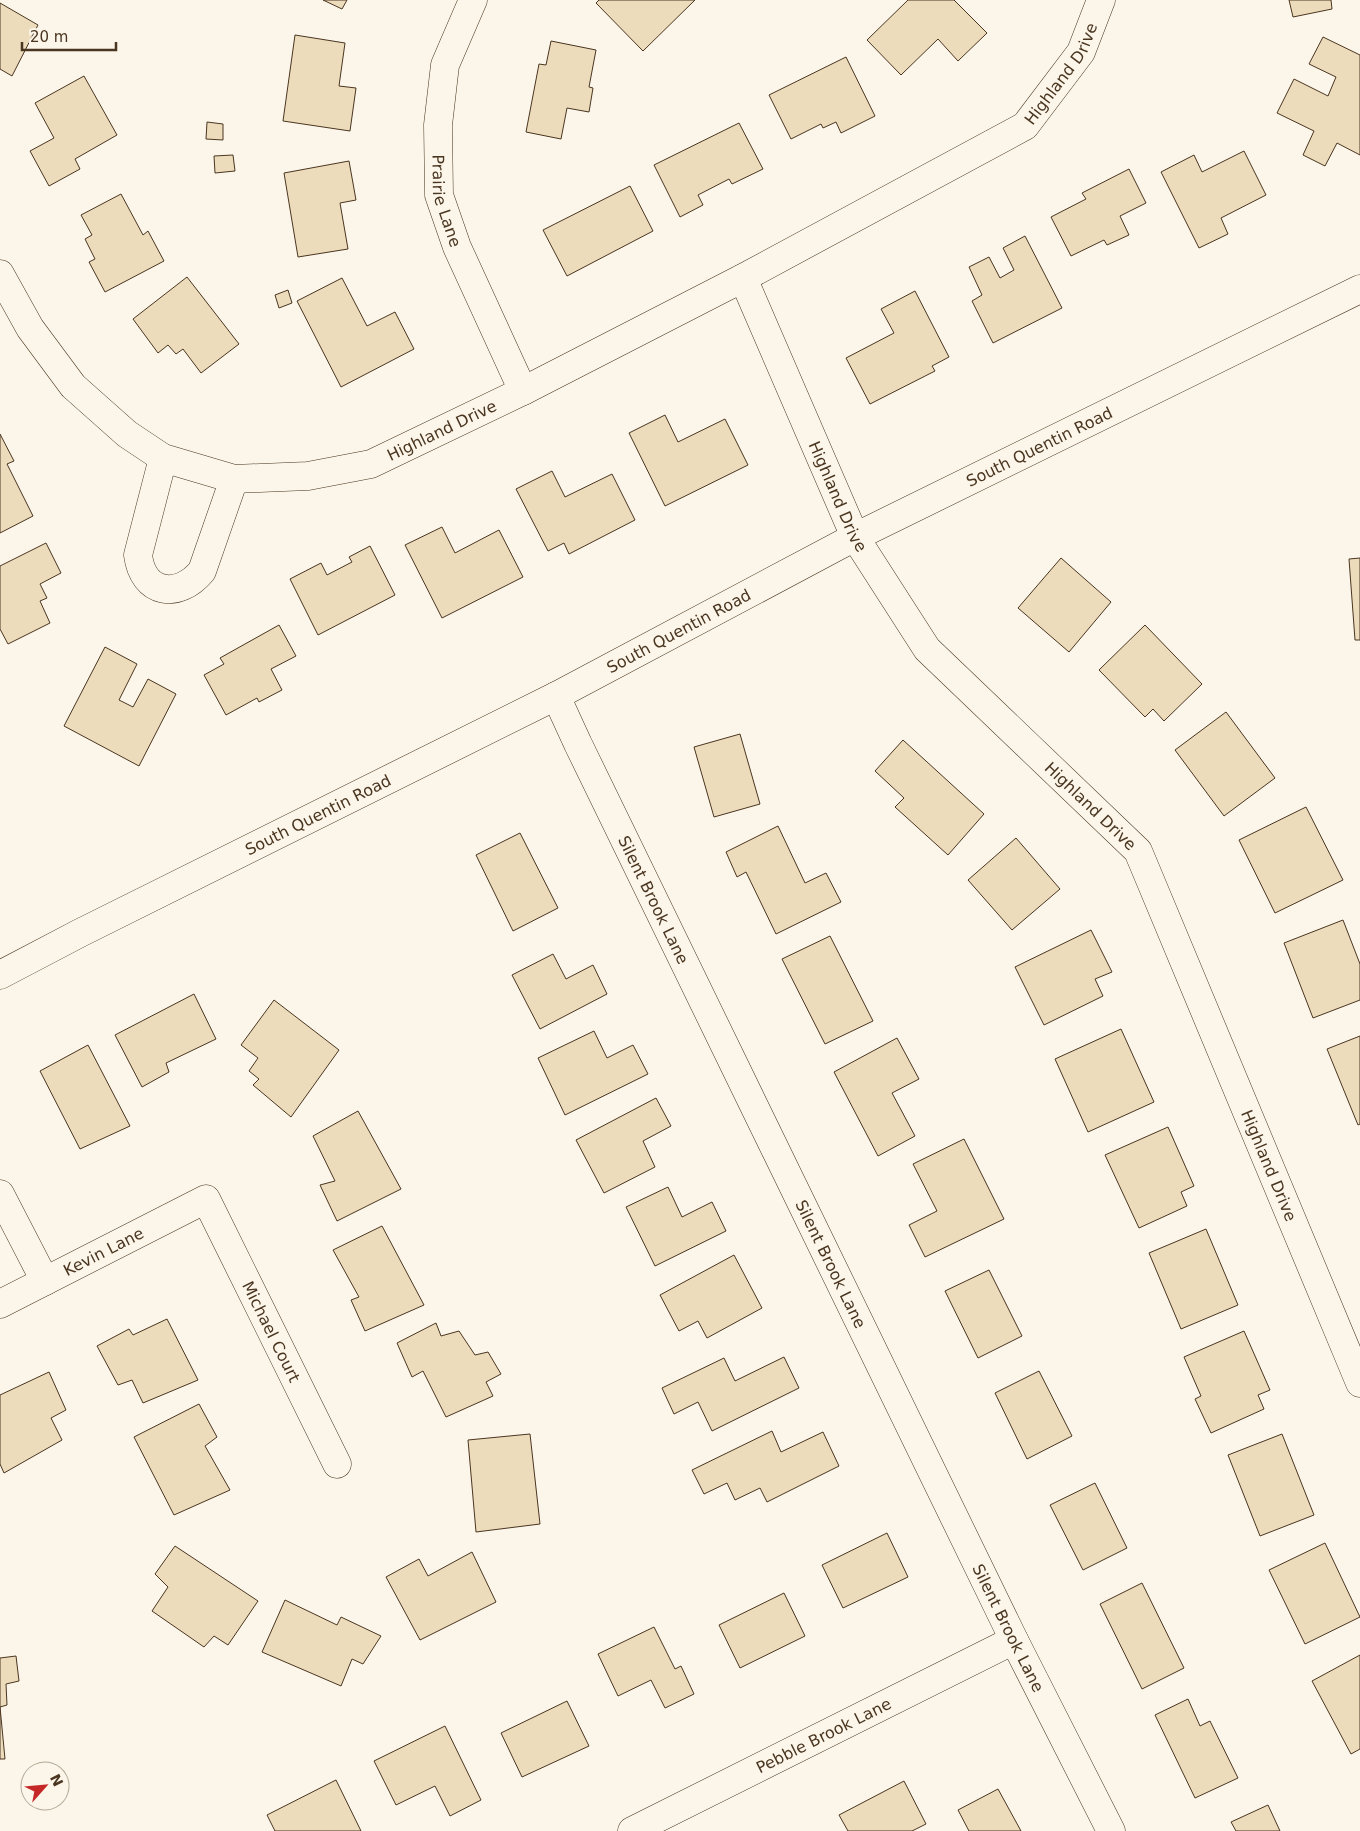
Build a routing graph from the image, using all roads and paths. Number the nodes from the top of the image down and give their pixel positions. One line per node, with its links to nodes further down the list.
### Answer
1 (473, 0): 6 (street, Prairie Lane)
2 (1101, 0): 4 (street, Highland Drive)
3 (0, 274): 7 (street, Highland Drive)
4 (743, 278): 6 (street, Highland Drive); 9 (street, Highland Drive)
5 (1360, 289): 9 (street, South Quentin Road)
6 (523, 391): 8 (street, Highland Drive)
7 (163, 458): 8 (street, Highland Drive); 8 (street)
8 (234, 479)
9 (854, 537): 10 (street, South Quentin Road); 16 (street, Highland Drive)
10 (556, 696): 11 (street, South Quentin Road); 18 (street, Silent Brook Lane)
11 (0, 975)
12 (0, 1194): 14 (street)
13 (206, 1200): 14 (street, Kevin Lane); 17 (street, Michael Court)
14 (45, 1281): 15 (street, Kevin Lane)
15 (0, 1304)
16 (1360, 1383)
17 (336, 1464)
18 (1014, 1640): 19 (street, Pebble Brook Lane); 20 (street, Silent Brook Lane)
19 (632, 1831)
20 (1111, 1831)

